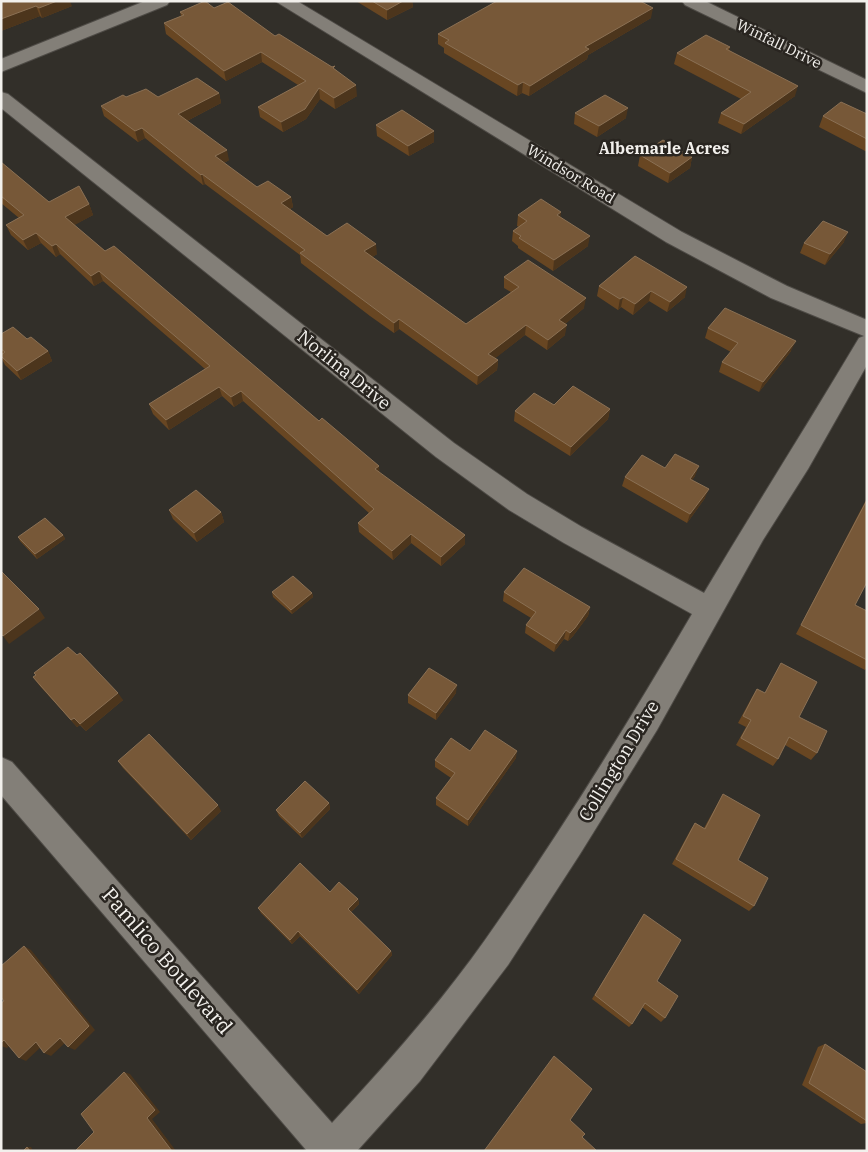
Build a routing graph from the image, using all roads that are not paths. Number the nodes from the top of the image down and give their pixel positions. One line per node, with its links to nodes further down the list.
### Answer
1 (161, 1): 4 (street)
2 (284, 1): 7 (street, Windsor Road)
3 (691, 1): 5 (street, Winfall Drive)
4 (1, 66)
5 (867, 87)
6 (1, 98): 9 (street, Norlina Drive)
7 (867, 330)
8 (867, 344): 9 (street, Collington Drive)
9 (708, 609): 11 (street, Collington Drive)
10 (1, 772): 11 (street, Pamlico Boulevard)
11 (332, 1151)

